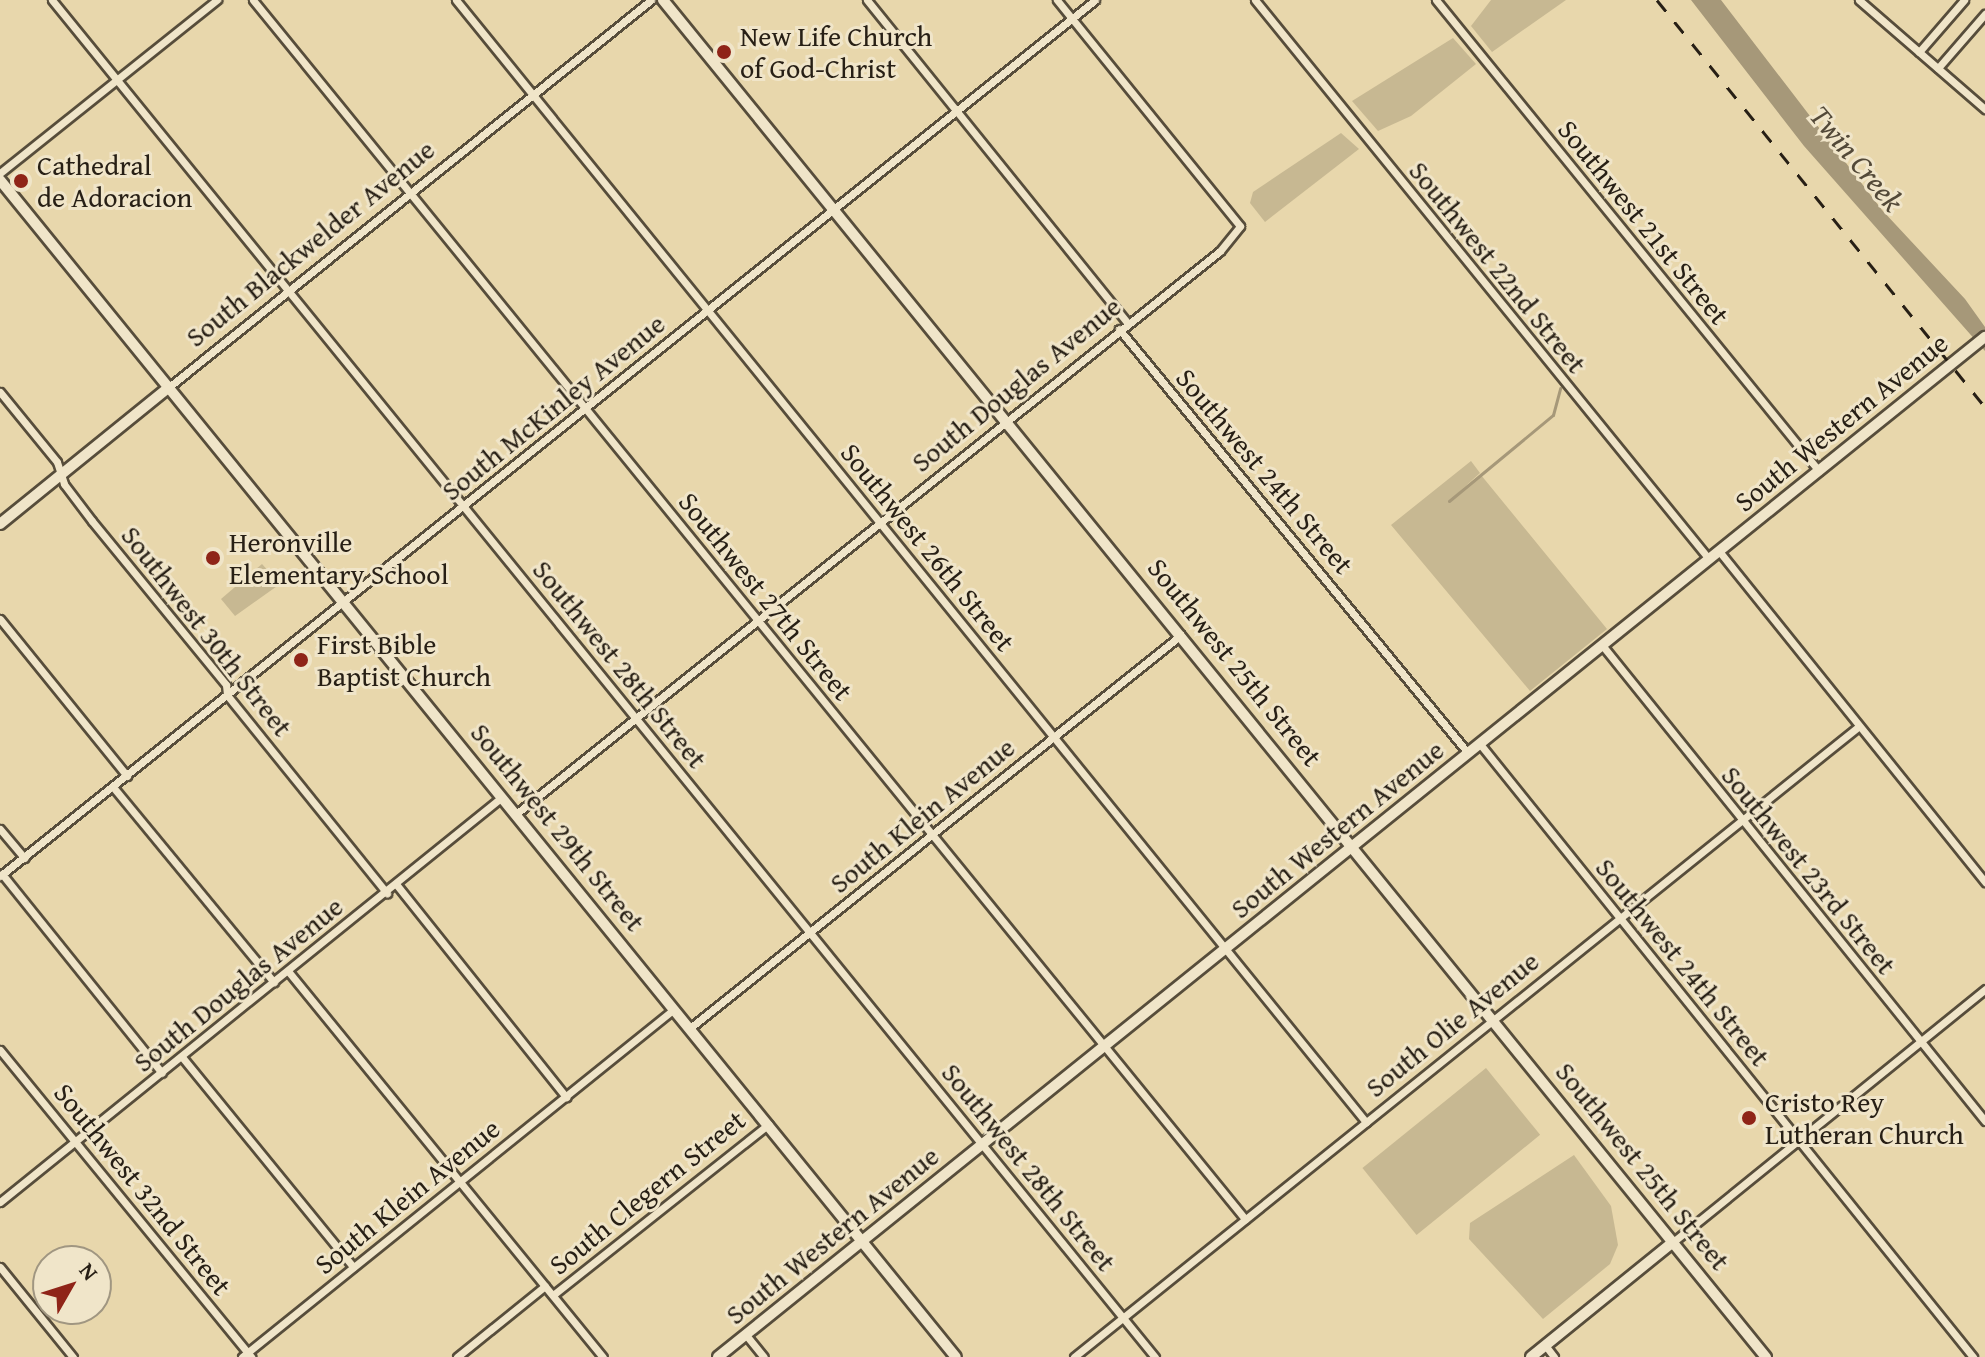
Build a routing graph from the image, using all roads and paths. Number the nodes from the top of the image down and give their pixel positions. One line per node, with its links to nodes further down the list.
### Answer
1 (52, 0): 18 (street, Southwest 28th Street)
2 (217, 0): 18 (street)
3 (253, 0): 24 (street, Southwest 27th Street)
4 (456, 0): 19 (street, Southwest 26th Street)
5 (651, 0): 19 (street, South Blackwelder Avenue)
6 (663, 0): 25 (main road, Southwest 25th Street)
7 (867, 0): 21 (street)
8 (1057, 0): 15 (street)
9 (1095, 0): 15 (street, South McKinley Avenue)
10 (1255, 0): 41 (street, Southwest 22nd Street)
11 (1436, 0): 35 (street, Southwest 21st Street)
12 (1859, 0): 16 (street)
13 (1964, 0): 16 (street)
14 (1985, 14): 17 (street)
15 (1072, 19): 21 (street, South McKinley Avenue); 28 (street, South Douglas Avenue)
16 (1919, 52): 17 (street)
17 (1938, 68): 20 (street)
18 (116, 79): 22 (street); 26 (street, Southwest 28th Street)
19 (533, 94): 24 (street, South Blackwelder Avenue); 27 (street, Southwest 26th Street)
20 (1985, 109)
21 (959, 112): 25 (street, South McKinley Avenue); 28 (street)
22 (0, 173)
23 (0, 180): 31 (main road, Southwest 29th Street)
24 (410, 194): 26 (street, South Blackwelder Avenue); 33 (street, Southwest 27th Street)
25 (834, 211): 27 (street, South McKinley Avenue); 34 (main road, Southwest 25th Street)
26 (288, 291): 31 (street, South Blackwelder Avenue); 37 (street, Southwest 28th Street)
27 (709, 310): 33 (street, South McKinley Avenue); 38 (street, Southwest 26th Street)
28 (1127, 322): 29 (street, South Douglas Avenue)
29 (1119, 329): 34 (street, South Douglas Avenue); 52 (street, Southwest 24th Street)
30 (1985, 337): 35 (main road, South Western Avenue)
31 (169, 387): 36 (main road, South Blackwelder Avenue); 42 (main road, Southwest 29th Street)
32 (0, 392): 36 (street, Southwest 30th Street)
33 (586, 409): 37 (street, South McKinley Avenue); 44 (street, Southwest 27th Street)
34 (1005, 420): 38 (street, South Douglas Avenue); 45 (main road, Southwest 25th Street)
35 (1819, 471): 40 (main road, South Western Avenue)
36 (61, 475): 39 (main road, South Blackwelder Avenue); 47 (street, Southwest 30th Street)
37 (464, 508): 42 (street, South McKinley Avenue); 48 (street, Southwest 28th Street)
38 (880, 523): 44 (street, South Douglas Avenue); 50 (street, Southwest 26th Street)
39 (0, 524)
40 (1719, 551): 41 (main road, South Western Avenue); 49 (street)
41 (1709, 559): 46 (main road, South Western Avenue)
42 (343, 601): 47 (street, South McKinley Avenue); 55 (main road, Southwest 29th Street)
43 (0, 619): 53 (street)
44 (758, 622): 48 (street, South Douglas Avenue); 59 (street, Southwest 27th Street)
45 (1181, 635): 50 (street, South Klein Avenue); 60 (main road, Southwest 25th Street)
46 (1602, 645): 51 (main road, South Western Avenue); 57 (street, Southwest 23rd Street)
47 (227, 695): 53 (street, South McKinley Avenue); 65 (street, Southwest 30th Street)
48 (635, 717): 56 (street, South Douglas Avenue); 67 (street, Southwest 28th Street)
49 (1859, 726): 57 (street, South Olie Avenue); 63 (street)
50 (1055, 737): 59 (street, South Klein Avenue); 68 (street, Southwest 26th Street)
51 (1480, 744): 52 (main road, South Western Avenue); 66 (street, Southwest 24th Street)
52 (1468, 753): 60 (main road, South Western Avenue)
53 (127, 776): 54 (street, South McKinley Avenue)
54 (113, 787): 61 (street, South McKinley Avenue); 70 (street)
55 (502, 797): 56 (main road, Southwest 29th Street); 64 (street, South Douglas Avenue)
56 (516, 814): 72 (main road, Southwest 29th Street)
57 (1740, 821): 66 (street, South Olie Avenue); 75 (street, Southwest 23rd Street)
58 (0, 829): 61 (street)
59 (934, 836): 67 (street, South Klein Avenue); 76 (street, Southwest 27th Street)
60 (1355, 846): 68 (main road, South Western Avenue); 73 (main road, Southwest 25th Street)
61 (24, 858): 62 (street, South McKinley Avenue)
62 (1, 875): 79 (street)
63 (1985, 882)
64 (396, 884): 65 (street, South Douglas Avenue); 80 (street)
65 (387, 893): 69 (street, South Douglas Avenue)
66 (1618, 917): 73 (street, South Olie Avenue); 85 (street, Southwest 24th Street)
67 (811, 932): 74 (street, South Klein Avenue); 86 (street, Southwest 28th Street)
68 (1228, 947): 76 (main road, South Western Avenue); 82 (street, Southwest 26th Street)
69 (288, 971): 70 (street, South Douglas Avenue); 87 (street)
70 (274, 982): 78 (street, South Douglas Avenue)
71 (1985, 989): 75 (street)
72 (674, 1009): 74 (main road, Southwest 29th Street); 80 (street, South Klein Avenue)
73 (1493, 1018): 82 (street, South Olie Avenue); 91 (main road, Southwest 25th Street)
74 (690, 1028): 83 (main road, Southwest 29th Street)
75 (1922, 1043): 81 (street, Southwest 23rd Street); 85 (street)
76 (1106, 1046): 86 (main road, South Western Avenue); 89 (street, Southwest 27th Street)
77 (0, 1050): 84 (street, Southwest 32nd Street)
78 (182, 1057): 79 (street, South Douglas Avenue); 93 (street)
79 (162, 1073): 84 (street, South Douglas Avenue)
80 (566, 1097): 87 (street, South Klein Avenue)
81 (1985, 1121)
82 (1366, 1122): 89 (street, South Olie Avenue)
83 (769, 1124): 90 (main road, Southwest 29th Street); 95 (street, South Clegern Street)
84 (74, 1141): 88 (street, South Douglas Avenue); 99 (street, Southwest 32nd Street)
85 (1798, 1141): 91 (street); 111 (street, Southwest 24th Street)
86 (983, 1145): 90 (main road, South Western Avenue); 96 (street, Southwest 28th Street)
87 (460, 1183): 93 (street, South Klein Avenue); 94 (street)
88 (0, 1202)
89 (1245, 1219): 96 (street, South Olie Avenue)
90 (863, 1241): 97 (main road, South Western Avenue); 105 (main road, Southwest 29th Street)
91 (1673, 1242): 98 (main road); 110 (main road, Southwest 25th Street)
92 (0, 1267): 100 (street)
93 (353, 1267): 99 (street, South Klein Avenue)
94 (545, 1286): 95 (street); 101 (street, South Clegern Street)
95 (553, 1295): 102 (street)
96 (1123, 1317): 106 (street, South Olie Avenue); 107 (street, Southwest 28th Street)
97 (746, 1335): 103 (main road, South Western Avenue); 104 (street)
98 (1545, 1345): 108 (main road); 109 (street)
99 (247, 1355)
100 (73, 1357)
101 (457, 1357)
102 (603, 1357)
103 (718, 1357)
104 (764, 1357)
105 (956, 1357)
106 (1074, 1357)
107 (1155, 1357)
108 (1531, 1357)
109 (1554, 1357)
110 (1766, 1357)
111 (1973, 1357)

